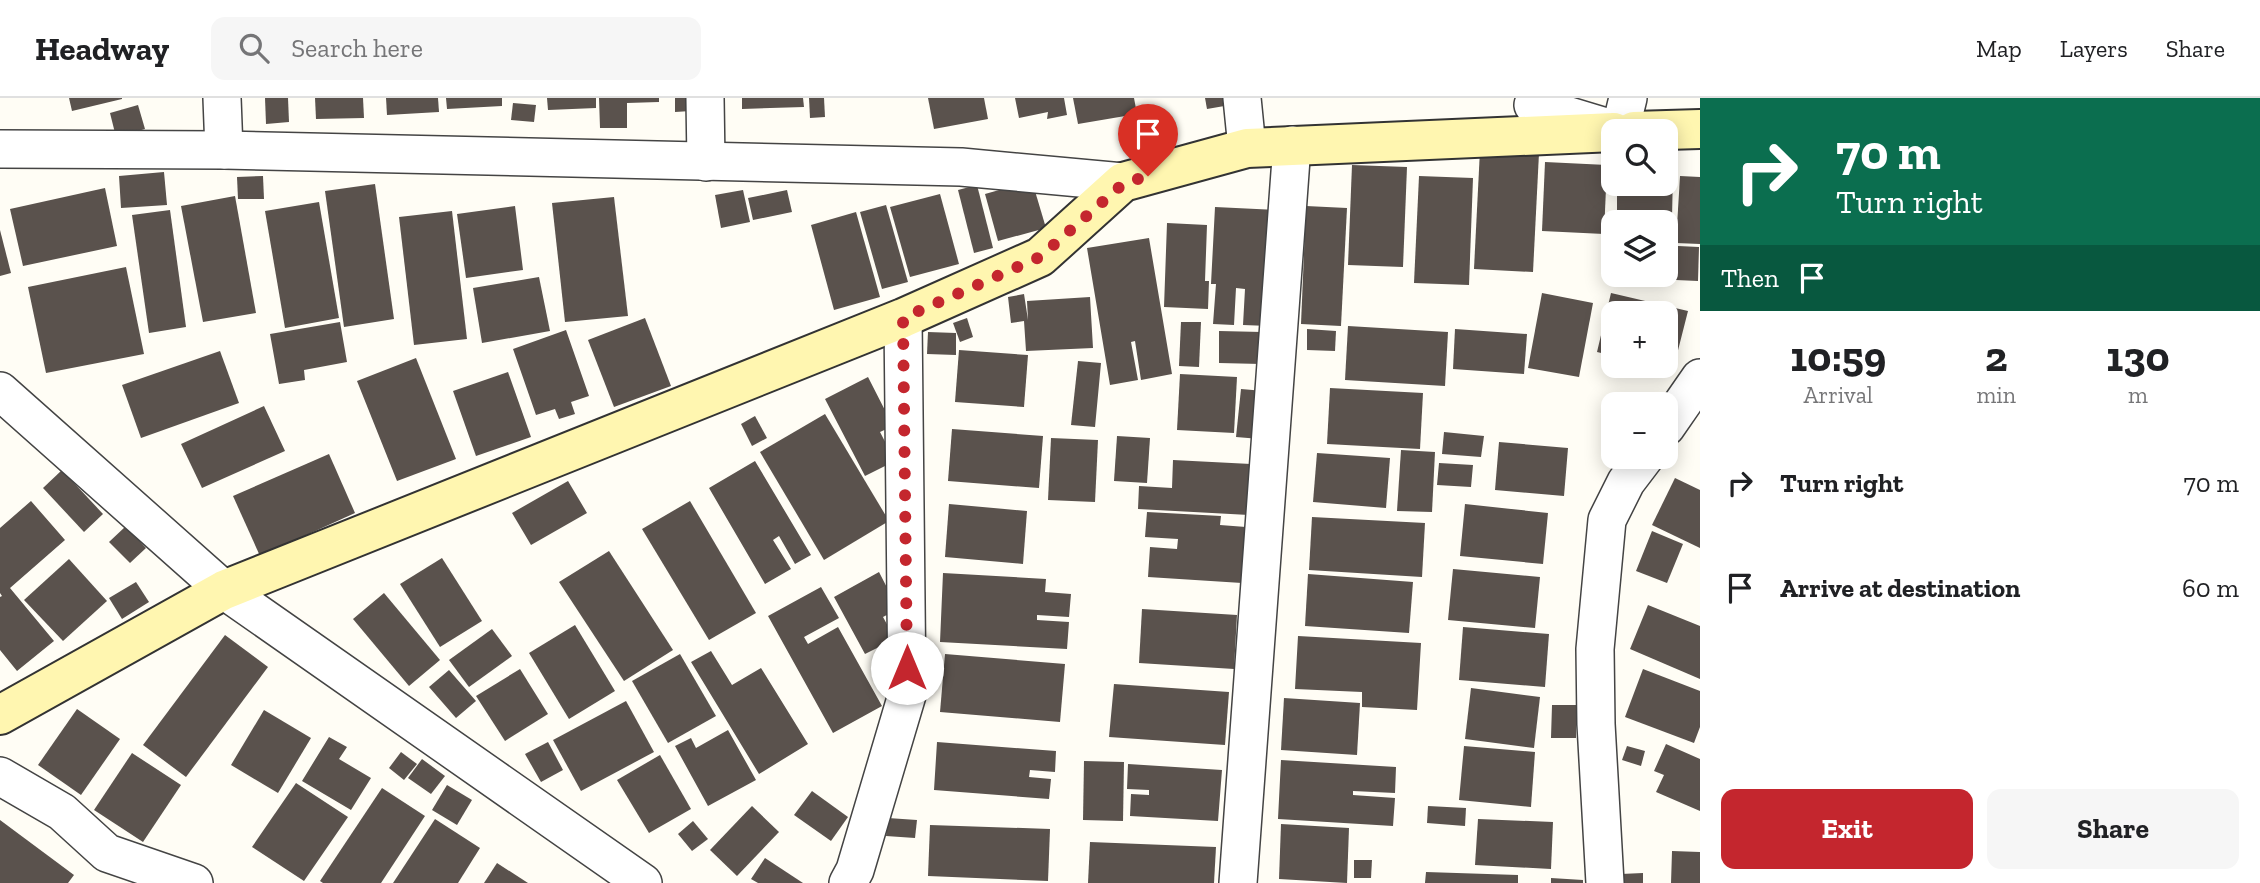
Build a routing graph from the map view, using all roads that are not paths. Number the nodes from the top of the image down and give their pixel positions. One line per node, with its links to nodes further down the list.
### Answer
1 (222, 98): 14 (street)
2 (705, 98): 15 (street)
3 (1242, 98): 12 (street)
4 (1628, 98): 6 (street)
5 (1533, 105): 7 (street)
6 (1623, 119)
7 (1601, 125)
8 (1700, 129): 9 (street)
9 (1678, 130)
10 (1601, 133): 11 (street)
11 (1292, 145): 12 (street); 28 (street)
12 (1247, 148): 16 (street)
13 (0, 149): 14 (street)
14 (224, 150): 15 (street)
15 (706, 162): 16 (street)
16 (1124, 183): 17 (street)
17 (903, 318): 22 (street); 27 (street)
18 (1700, 378): 20 (street)
19 (0, 391): 22 (street)
20 (1678, 410)
21 (1635, 469): 29 (street)
22 (224, 590): 23 (street); 26 (street)
23 (0, 715)
24 (0, 776): 25 (street)
25 (194, 883)
26 (643, 883)
27 (848, 883)
28 (1238, 883)
29 (1605, 883)

